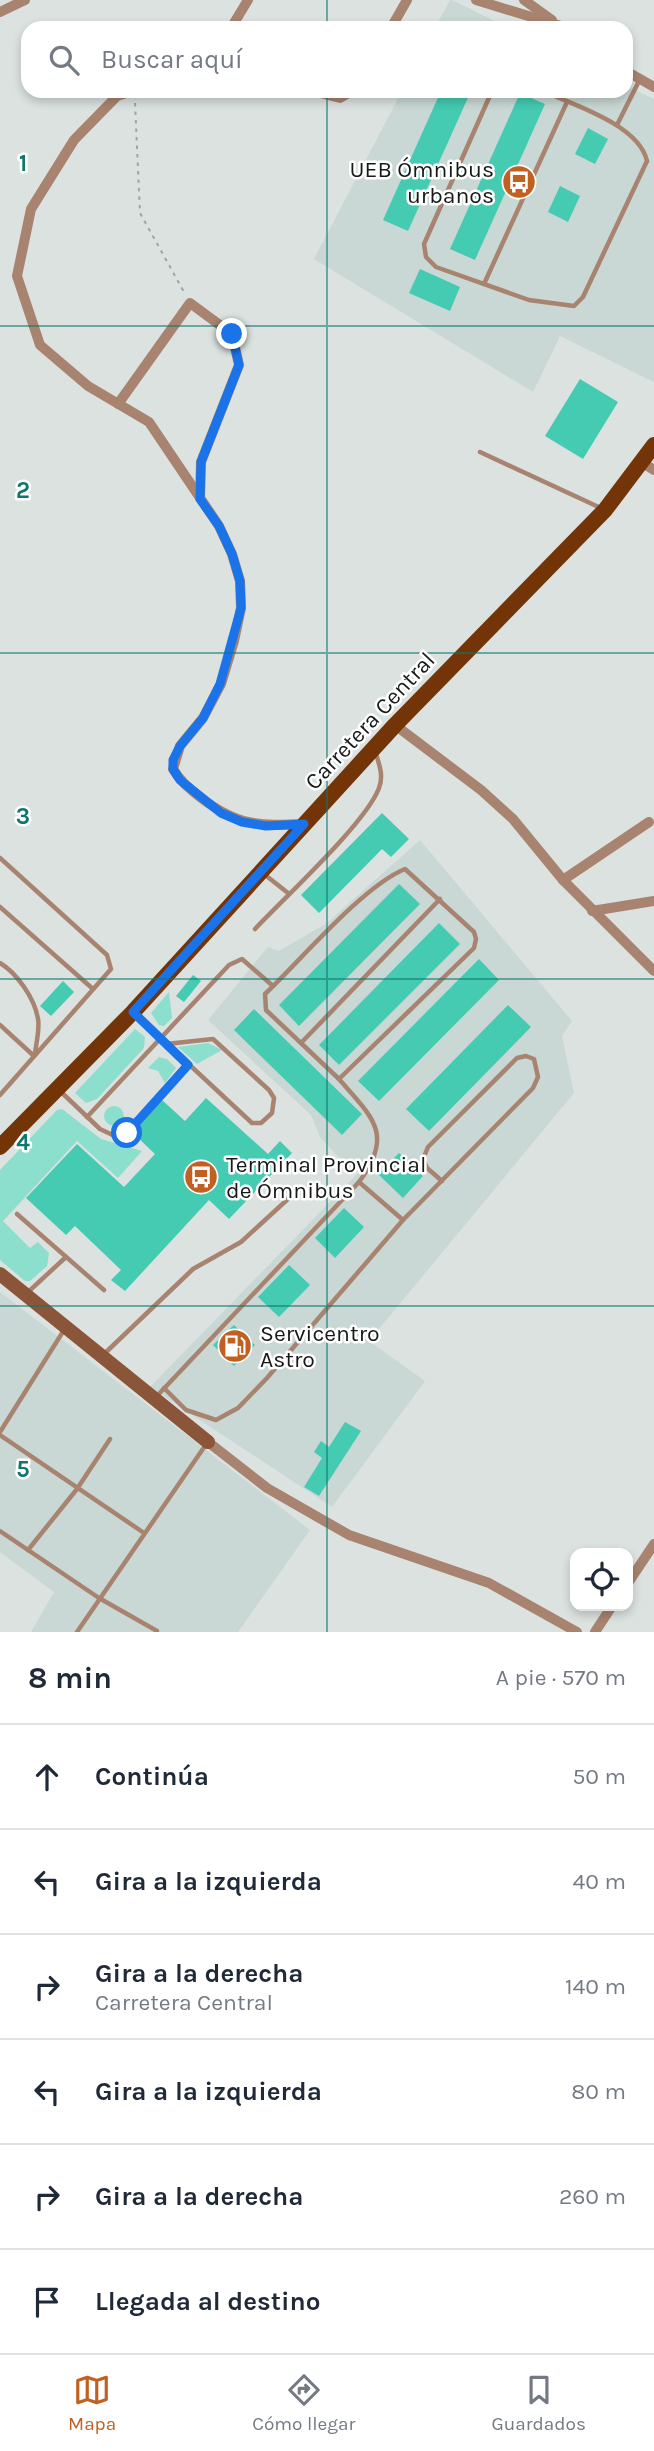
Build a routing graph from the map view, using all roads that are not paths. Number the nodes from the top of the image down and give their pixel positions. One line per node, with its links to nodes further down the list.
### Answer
1 (25, 0): 6 (street)
2 (248, 0): 7 (street)
3 (407, 0): 8 (street)
4 (476, 0): 9 (street)
5 (524, 0): 10 (street)
6 (0, 12)
7 (235, 21)
8 (395, 21)
9 (544, 21)
10 (554, 21)
11 (633, 76): 12 (street)
12 (639, 80): 13 (street); 14 (lane)
13 (654, 87)
14 (633, 92)
15 (115, 98): 22 (street)
16 (489, 98): 21 (lane)
17 (558, 98): 19 (lane)
18 (630, 98): 20 (lane)
19 (567, 102): 20 (lane); 21 (lane)
20 (617, 125): 21 (lane)
21 (484, 284)
22 (118, 404): 26 (street); 26 (street)
23 (654, 446): 25 (main road, Carretera Central)
24 (480, 452): 27 (lane)
25 (648, 467): 27 (main road, Carretera Central)
26 (200, 499): 31 (street)
27 (605, 510): 28 (main road, Carretera Central)
28 (395, 725): 29 (main road, Carretera Central); 34 (street)
29 (374, 749): 31 (main road, Carretera Central); 35 (lane)
30 (649, 822): 34 (street)
31 (304, 824): 33 (main road, Carretera Central)
32 (0, 858): 44 (lane)
33 (261, 871): 35 (lane); 45 (main road, Carretera Central)
34 (563, 880): 39 (street)
35 (288, 893): 40 (lane)
36 (440, 899): 43 (lane); 48 (lane); 52 (lane)
37 (654, 901): 39 (street)
38 (0, 907): 44 (lane)
39 (592, 911): 42 (street)
40 (255, 929)
41 (0, 963): 50 (lane)
42 (654, 971)
43 (274, 986): 47 (lane); 48 (lane)
44 (93, 989): 50 (lane)
45 (133, 1012): 47 (lane); 53 (main road, Carretera Central)
46 (0, 1025): 50 (lane)
47 (161, 1038): 49 (lane); 55 (lane)
48 (301, 1043): 52 (lane)
49 (166, 1044): 51 (lane); 51 (lane)
50 (35, 1056): 54 (lane)
51 (188, 1065): 55 (lane)
52 (339, 1079): 58 (lane)
53 (58, 1089): 55 (lane); 56 (main road, Carretera Central)
54 (0, 1096)
55 (87, 1118)
56 (0, 1146)
57 (442, 1181): 57 (lane); 61 (lane)
58 (359, 1182): 61 (lane); 68 (lane)
59 (300, 1188): 67 (lane)
60 (16, 1214): 62 (lane)
61 (403, 1220): 68 (lane)
62 (66, 1257): 64 (lane); 65 (lane)
63 (0, 1274): 65 (street)
64 (104, 1290)
65 (27, 1294): 66 (street)
66 (66, 1327): 67 (street); 70 (lane)
67 (102, 1356): 69 (street)
68 (164, 1388): 69 (lane)
69 (153, 1400): 72 (street)
70 (0, 1434): 73 (lane)
71 (110, 1439): 73 (lane)
72 (208, 1442): 75 (lane); 83 (street)
73 (77, 1489): 75 (lane); 77 (lane)
74 (0, 1531): 77 (lane)
75 (144, 1533): 79 (lane)
76 (654, 1544): 78 (street)
77 (28, 1550): 79 (lane)
78 (633, 1576)
79 (100, 1598): 81 (lane); 82 (lane)
80 (609, 1611): 84 (street)
81 (157, 1631)
82 (77, 1632)
83 (577, 1632)
84 (595, 1632)

